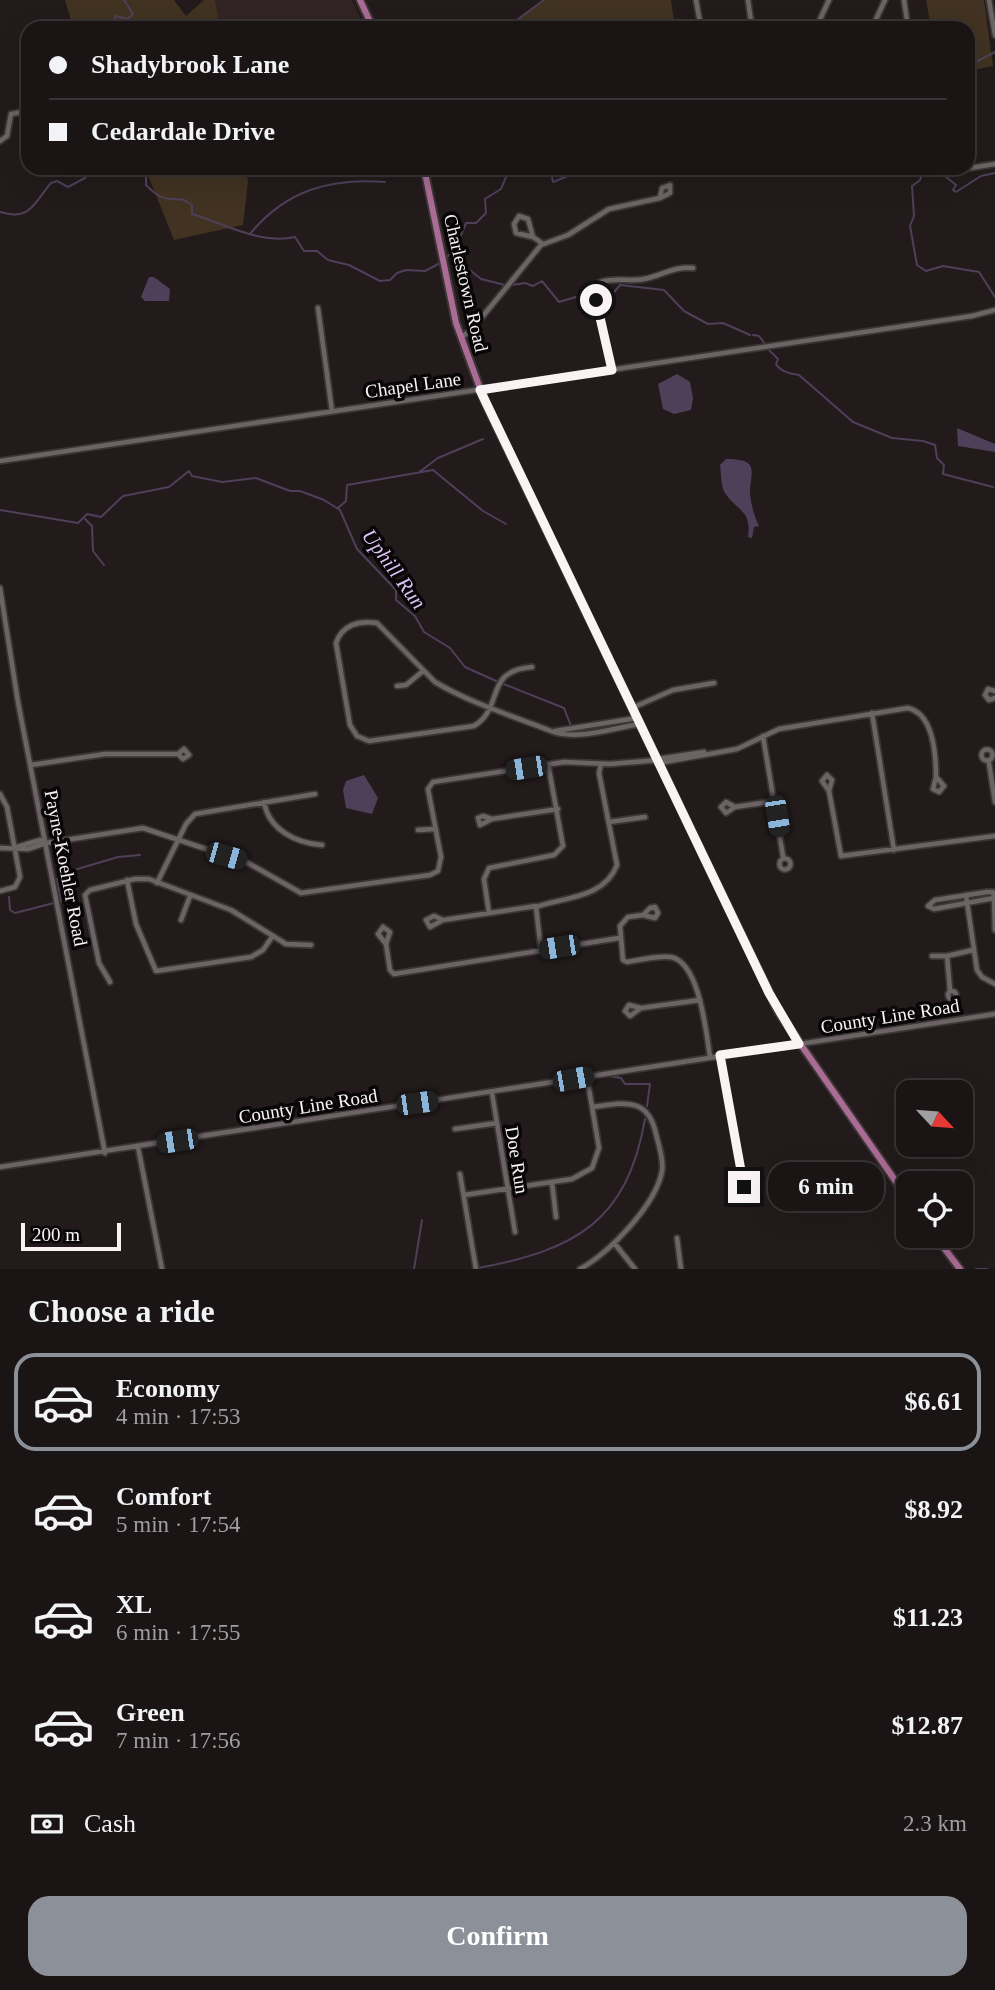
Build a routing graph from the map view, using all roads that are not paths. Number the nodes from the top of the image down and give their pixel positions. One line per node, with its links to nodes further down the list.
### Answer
1 (360, 0): 8 (main road)
2 (696, 0): 9 (street)
3 (748, 0): 10 (street)
4 (829, 0): 11 (street)
5 (885, 0): 12 (street)
6 (904, 0): 13 (street)
7 (989, 0): 14 (street)
8 (370, 21)
9 (700, 21)
10 (751, 21)
11 (819, 21)
12 (875, 21)
13 (907, 21)
14 (995, 35)
15 (21, 112): 16 (street)
16 (0, 141)
17 (995, 164): 18 (street)
18 (975, 167)
19 (425, 175): 26 (main road, Charlestown Road)
20 (660, 198): 22 (street)
21 (533, 237): 21 (street); 22 (street)
22 (543, 244): 26 (street)
23 (693, 268): 27 (street)
24 (318, 308): 29 (street)
25 (995, 310): 27 (street, Chapel Lane)
26 (460, 338): 28 (main road, Charlestown Road)
27 (612, 370): 28 (street, Chapel Lane)
28 (480, 390): 29 (street, Chapel Lane); 39 (main road, Charlestown Road)
29 (332, 411): 30 (street, Chapel Lane)
30 (0, 461)
31 (0, 588): 48 (street, Payne-Koehler Road)
32 (532, 667): 38 (street)
33 (423, 671): 35 (street); 38 (street); 38 (street)
34 (714, 683): 39 (street)
35 (397, 686)
36 (995, 691): 37 (street)
37 (995, 698)
38 (489, 706): 41 (street)
39 (632, 708): 41 (main road, Charlestown Road)
40 (872, 713): 42 (street); 49 (street); 69 (street)
41 (638, 721): 44 (main road, Charlestown Road)
42 (763, 736): 44 (street); 53 (street)
43 (178, 754): 48 (street)
44 (658, 761): 47 (street); 98 (main road, Charlestown Road)
45 (989, 763): 55 (street)
46 (548, 764): 47 (street); 57 (street); 61 (street)
47 (610, 764): 60 (street)
48 (31, 765): 65 (street, Payne-Koehler Road)
49 (936, 777)
50 (829, 791): 69 (street)
51 (0, 794): 68 (street)
52 (315, 794): 54 (street)
53 (775, 801): 56 (street); 70 (street)
54 (264, 802): 64 (street); 66 (street)
55 (995, 802)
56 (735, 807)
57 (558, 809): 59 (street); 79 (street)
58 (645, 817): 60 (street)
59 (492, 819)
60 (609, 822): 78 (street)
61 (435, 829): 62 (street); 64 (street)
62 (418, 831)
63 (995, 836): 69 (street)
64 (178, 840): 65 (street); 72 (street)
65 (46, 843): 68 (street); 107 (street, Payne-Koehler Road)
66 (322, 845)
67 (0, 848): 68 (street)
68 (16, 848): 73 (street)
69 (894, 850)
70 (783, 856)
71 (127, 880): 72 (street); 84 (street); 92 (street)
72 (158, 883): 75 (street)
73 (0, 891)
74 (965, 895): 76 (street); 77 (street); 77 (street)
75 (190, 896): 81 (street); 84 (street)
76 (994, 898): 77 (street); 83 (street)
77 (967, 904): 89 (street)
78 (537, 905): 79 (street); 88 (street)
79 (489, 913): 82 (street)
80 (643, 915): 85 (street)
81 (181, 920)
82 (443, 920)
83 (995, 930)
84 (272, 937): 87 (street)
85 (619, 938): 88 (street); 95 (street)
86 (386, 944): 88 (street)
87 (311, 945)
88 (541, 950)
89 (973, 950): 91 (street); 93 (street)
90 (932, 956): 91 (street)
91 (947, 956): 94 (street)
92 (110, 982)
93 (995, 984)
94 (950, 990)
95 (699, 1000): 96 (street); 100 (street)
96 (640, 1008)
97 (995, 1014): 98 (street, County Line Road)
98 (799, 1044): 99 (street, County Line Road); 111 (main road, Charlestown Road)
99 (720, 1055): 100 (street, County Line Road); 112 (street)
100 (710, 1056): 101 (street, County Line Road)
101 (587, 1077): 102 (street, County Line Road); 103 (street)
102 (492, 1093): 104 (street, Doe Run); 106 (street, County Line Road)
103 (593, 1107): 110 (street); 118 (street)
104 (497, 1123): 105 (street); 113 (street, Doe Run)
105 (455, 1129)
106 (138, 1147): 107 (street, County Line Road); 120 (street)
107 (105, 1153): 108 (street, County Line Road)
108 (0, 1167)
109 (460, 1174): 114 (street)
110 (551, 1182): 113 (street); 115 (street)
111 (896, 1182)
112 (744, 1187)
113 (508, 1189): 114 (street); 116 (street, Doe Run)
114 (464, 1195): 121 (street)
115 (556, 1217)
116 (515, 1233)
117 (677, 1238): 124 (street)
118 (615, 1244): 122 (street); 123 (street)
119 (944, 1248): 125 (main road)
120 (162, 1269)
121 (476, 1269)
122 (580, 1269)
123 (635, 1269)
124 (681, 1269)
125 (960, 1269)

